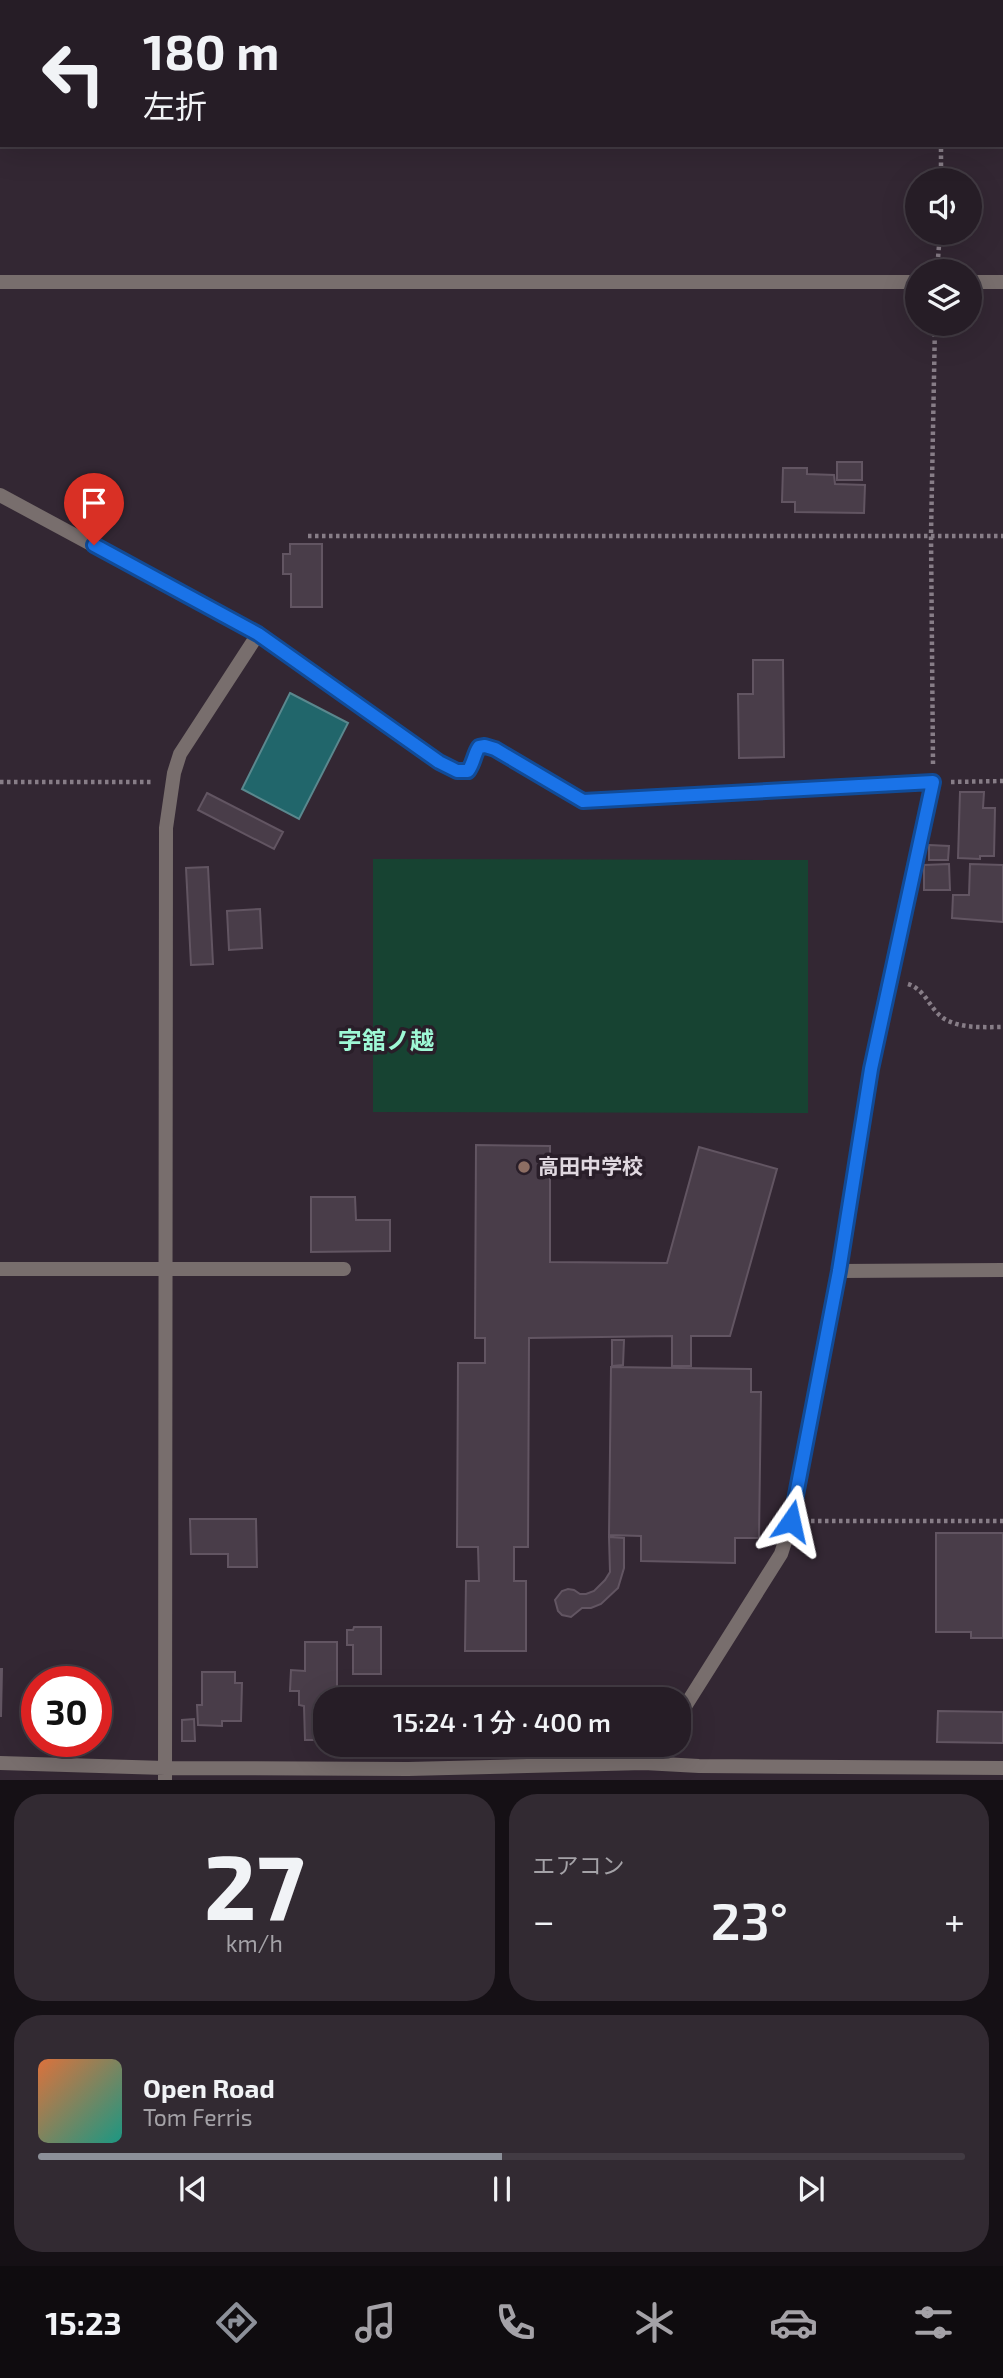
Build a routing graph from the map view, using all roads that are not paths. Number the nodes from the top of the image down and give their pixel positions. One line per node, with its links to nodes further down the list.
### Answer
1 (0, 282): 2 (street)
2 (905, 282)
3 (982, 282): 4 (street)
4 (1003, 282)
5 (0, 495): 6 (street)
6 (258, 634): 9 (street); 11 (street)
7 (0, 1269): 9 (street)
8 (344, 1269): 9 (street)
9 (164, 1270): 19 (street)
10 (1003, 1270): 11 (street)
11 (839, 1271): 12 (street)
12 (691, 1697)
13 (653, 1757): 15 (street)
14 (0, 1763): 19 (street)
15 (649, 1763): 17 (street); 19 (street)
16 (1003, 1768): 18 (street)
17 (665, 1772): 18 (street)
18 (700, 1773)
19 (165, 1774)

